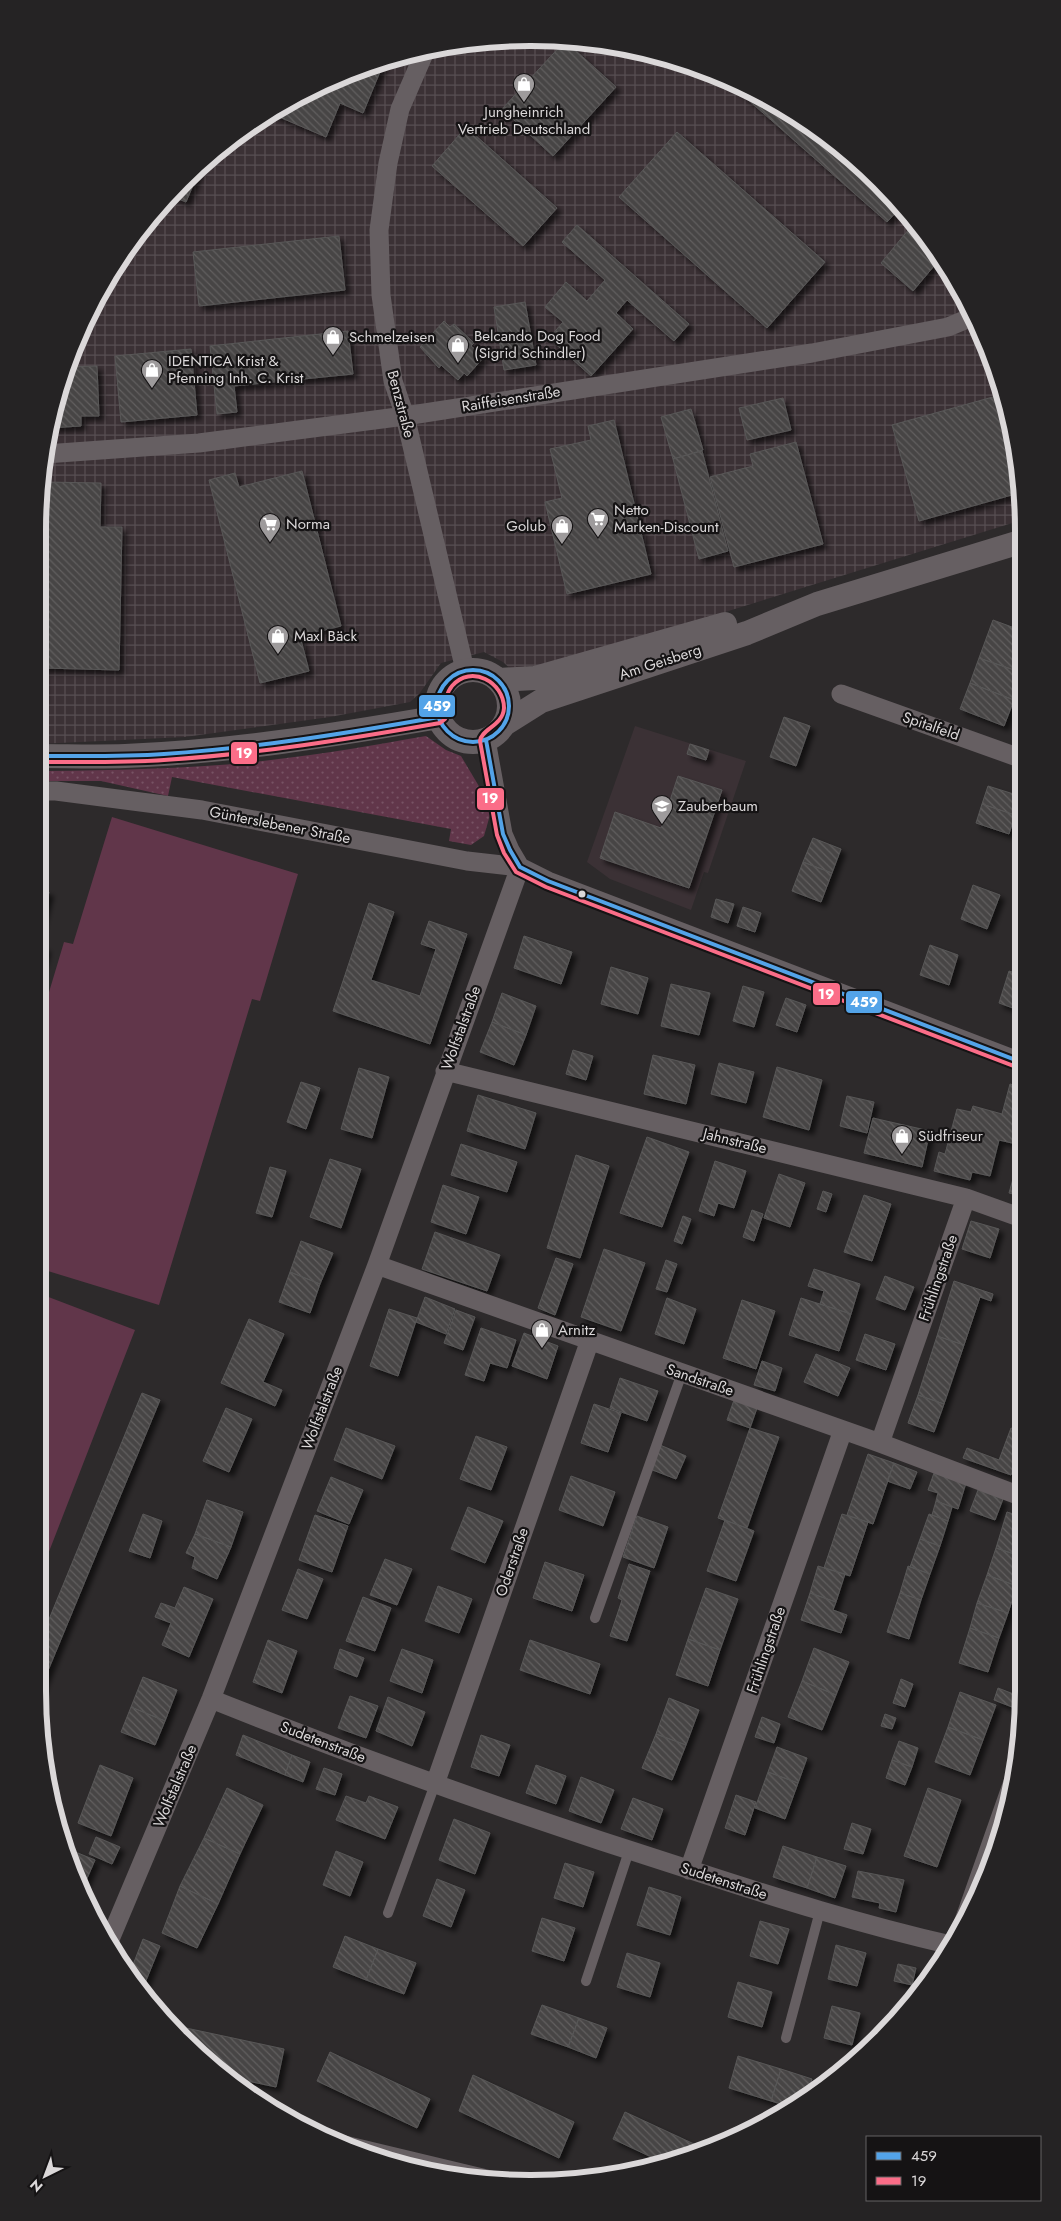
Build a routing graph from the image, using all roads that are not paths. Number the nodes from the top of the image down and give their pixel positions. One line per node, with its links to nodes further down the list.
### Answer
1 (422, 59): 3 (street, Benzstraße)
2 (967, 319): 3 (street, Raiffeisenstraße)
3 (405, 416): 4 (street, Raiffeisenstraße); 7 (street, Benzstraße)
4 (53, 453)
5 (1015, 544): 6 (street, Am Geisberg)
6 (817, 604): 8 (street, Am Geisberg); 11 (street, Am Geisberg)
7 (465, 670): 8 (street); 10 (street)
8 (499, 680): 11 (street)
9 (841, 694): 14 (street, Spitalfeld)
10 (438, 717): 12 (street); 13 (street)
11 (506, 723): 12 (street)
12 (486, 740): 16 (street)
13 (46, 756)
14 (1015, 756)
15 (46, 791): 16 (street, Günterslebener Straße)
16 (520, 867): 17 (street, Günterslebener Straße); 18 (street, Wolfstalstraße)
17 (1015, 1060)
18 (445, 1071): 19 (street, Jahnstraße); 21 (street, Wolfstalstraße)
19 (966, 1198): 20 (street, Jahnstraße); 25 (street, Frühlingstraße)
20 (1015, 1216)
21 (377, 1265): 22 (street, Sandstraße); 28 (street, Wolfstalstraße)
22 (590, 1340): 23 (street, Sandstraße); 29 (street, Oderstraße)
23 (682, 1373): 24 (street, Sandstraße); 27 (lane)
24 (843, 1430): 25 (street, Sandstraße); 31 (street, Frühlingstraße)
25 (880, 1443): 26 (street, Sandstraße)
26 (1015, 1494)
27 (595, 1618)
28 (211, 1699): 29 (street, Sudetenstraße); 34 (street, Wolfstalstraße)
29 (435, 1784): 30 (street, Sudetenstraße); 33 (lane)
30 (629, 1851): 31 (street, Sudetenstraße); 36 (lane)
31 (689, 1870): 32 (street, Sudetenstraße)
32 (820, 1912): 35 (street, Sudetenstraße); 37 (lane)
33 (388, 1913)
34 (112, 1935)
35 (944, 1942)
36 (586, 1981)
37 (786, 2038)

